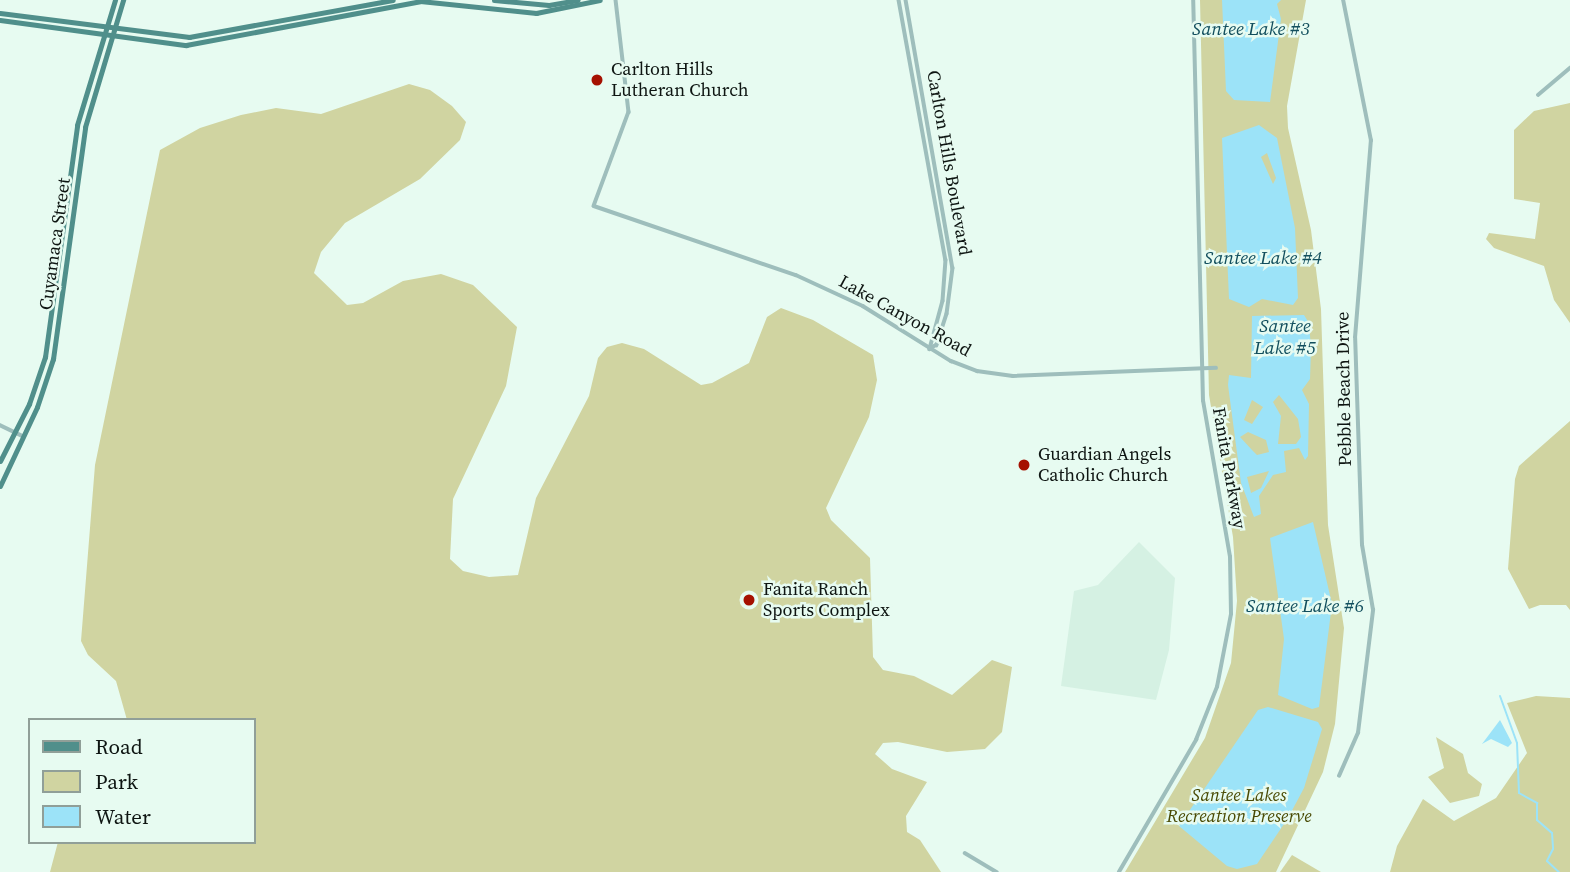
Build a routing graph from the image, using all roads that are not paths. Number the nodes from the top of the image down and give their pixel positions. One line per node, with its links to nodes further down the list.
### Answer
1 (115, 0): 14 (main road, Cuyamaca Street)
2 (123, 0): 15 (main road, Cuyamaca Street)
3 (393, 0): 15 (main road)
4 (494, 0): 5 (main road)
5 (578, 0)
6 (600, 0): 17 (main road)
7 (616, 0): 20 (street, Lake Canyon Road)
8 (899, 0): 20 (street, Carlton Hills Boulevard)
9 (906, 0): 20 (street, Carlton Hills Boulevard)
10 (1193, 0): 22 (street, Fanita Parkway)
11 (1343, 0): 28 (street, Pebble Beach Drive)
12 (0, 13): 14 (main road)
13 (0, 20): 16 (main road)
14 (106, 28): 15 (main road); 16 (main road, Cuyamaca Street)
15 (114, 29): 17 (main road, Cuyamaca Street)
16 (104, 35): 17 (main road); 24 (main road, Cuyamaca Street)
17 (111, 36): 25 (main road, Cuyamaca Street)
18 (1570, 68): 19 (street)
19 (1538, 95)
20 (930, 349): 22 (street, Lake Canyon Road)
21 (1216, 368): 22 (street, Lake Canyon Road)
22 (1203, 369): 31 (street, Fanita Parkway)
23 (0, 425): 24 (street)
24 (14, 432): 25 (street); 26 (main road, Cuyamaca Street)
25 (23, 436): 27 (main road, Cuyamaca Street)
26 (0, 461)
27 (0, 486)
28 (1339, 776)
29 (965, 852): 30 (street)
30 (997, 872)
31 (1119, 872)

